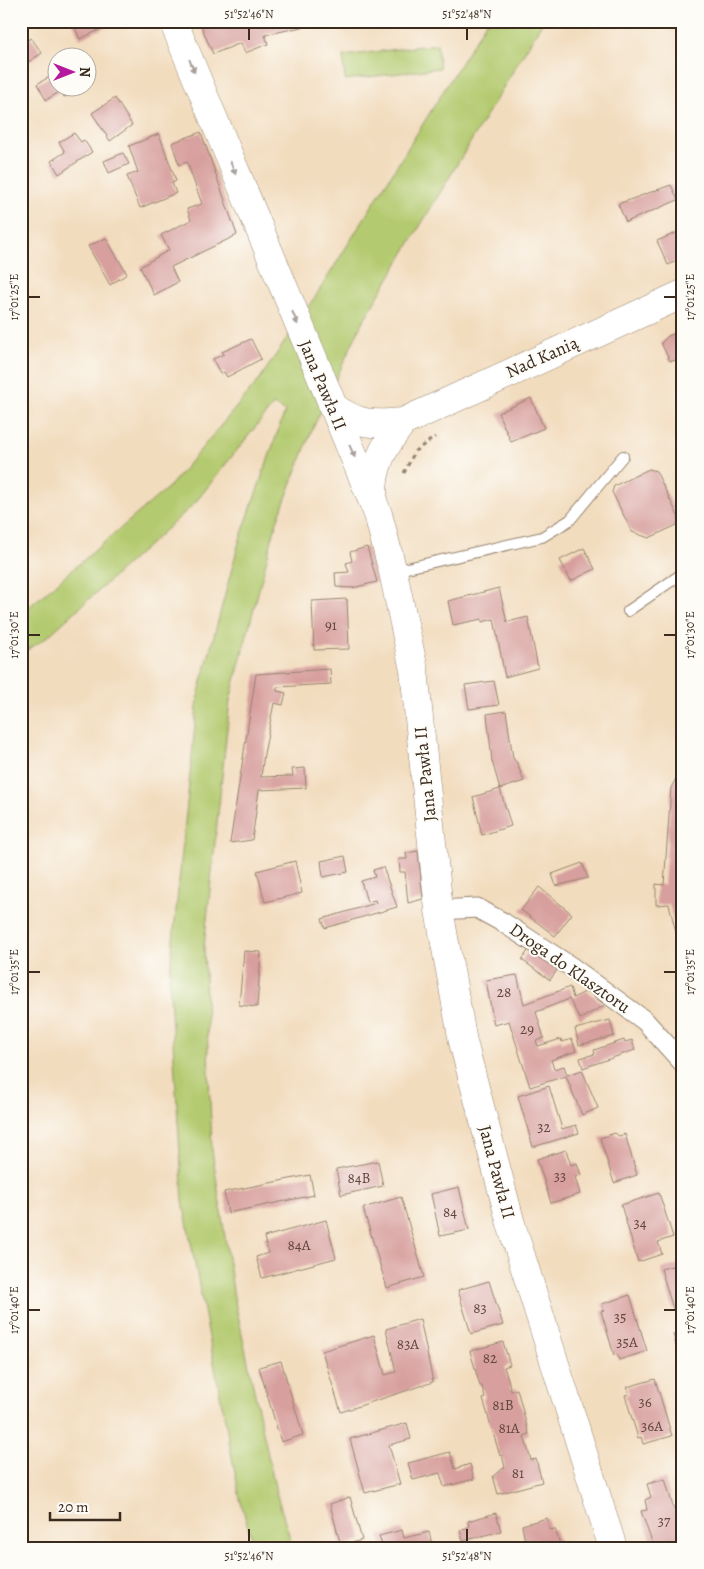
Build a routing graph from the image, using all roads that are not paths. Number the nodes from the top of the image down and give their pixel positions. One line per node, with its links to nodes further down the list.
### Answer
1 (174, 21): 3 (street, Jana Pawła II, one-way to 3)
2 (683, 294): 4 (street, Nad Kanią)
3 (332, 406): 4 (street, Nad Kanią); 6 (street, Jana Pawła II, one-way to 6)
4 (403, 422): 6 (street, Nad Kanią)
5 (623, 456): 7 (lane)
6 (373, 498): 7 (street, Jana Pawła II)
7 (393, 572): 10 (street, Jana Pawła II)
8 (683, 574): 9 (lane)
9 (628, 611)
10 (439, 910): 11 (street, Droga do Klasztoru); 12 (street, Jana Pawła II)
11 (683, 1063)
12 (613, 1548)

